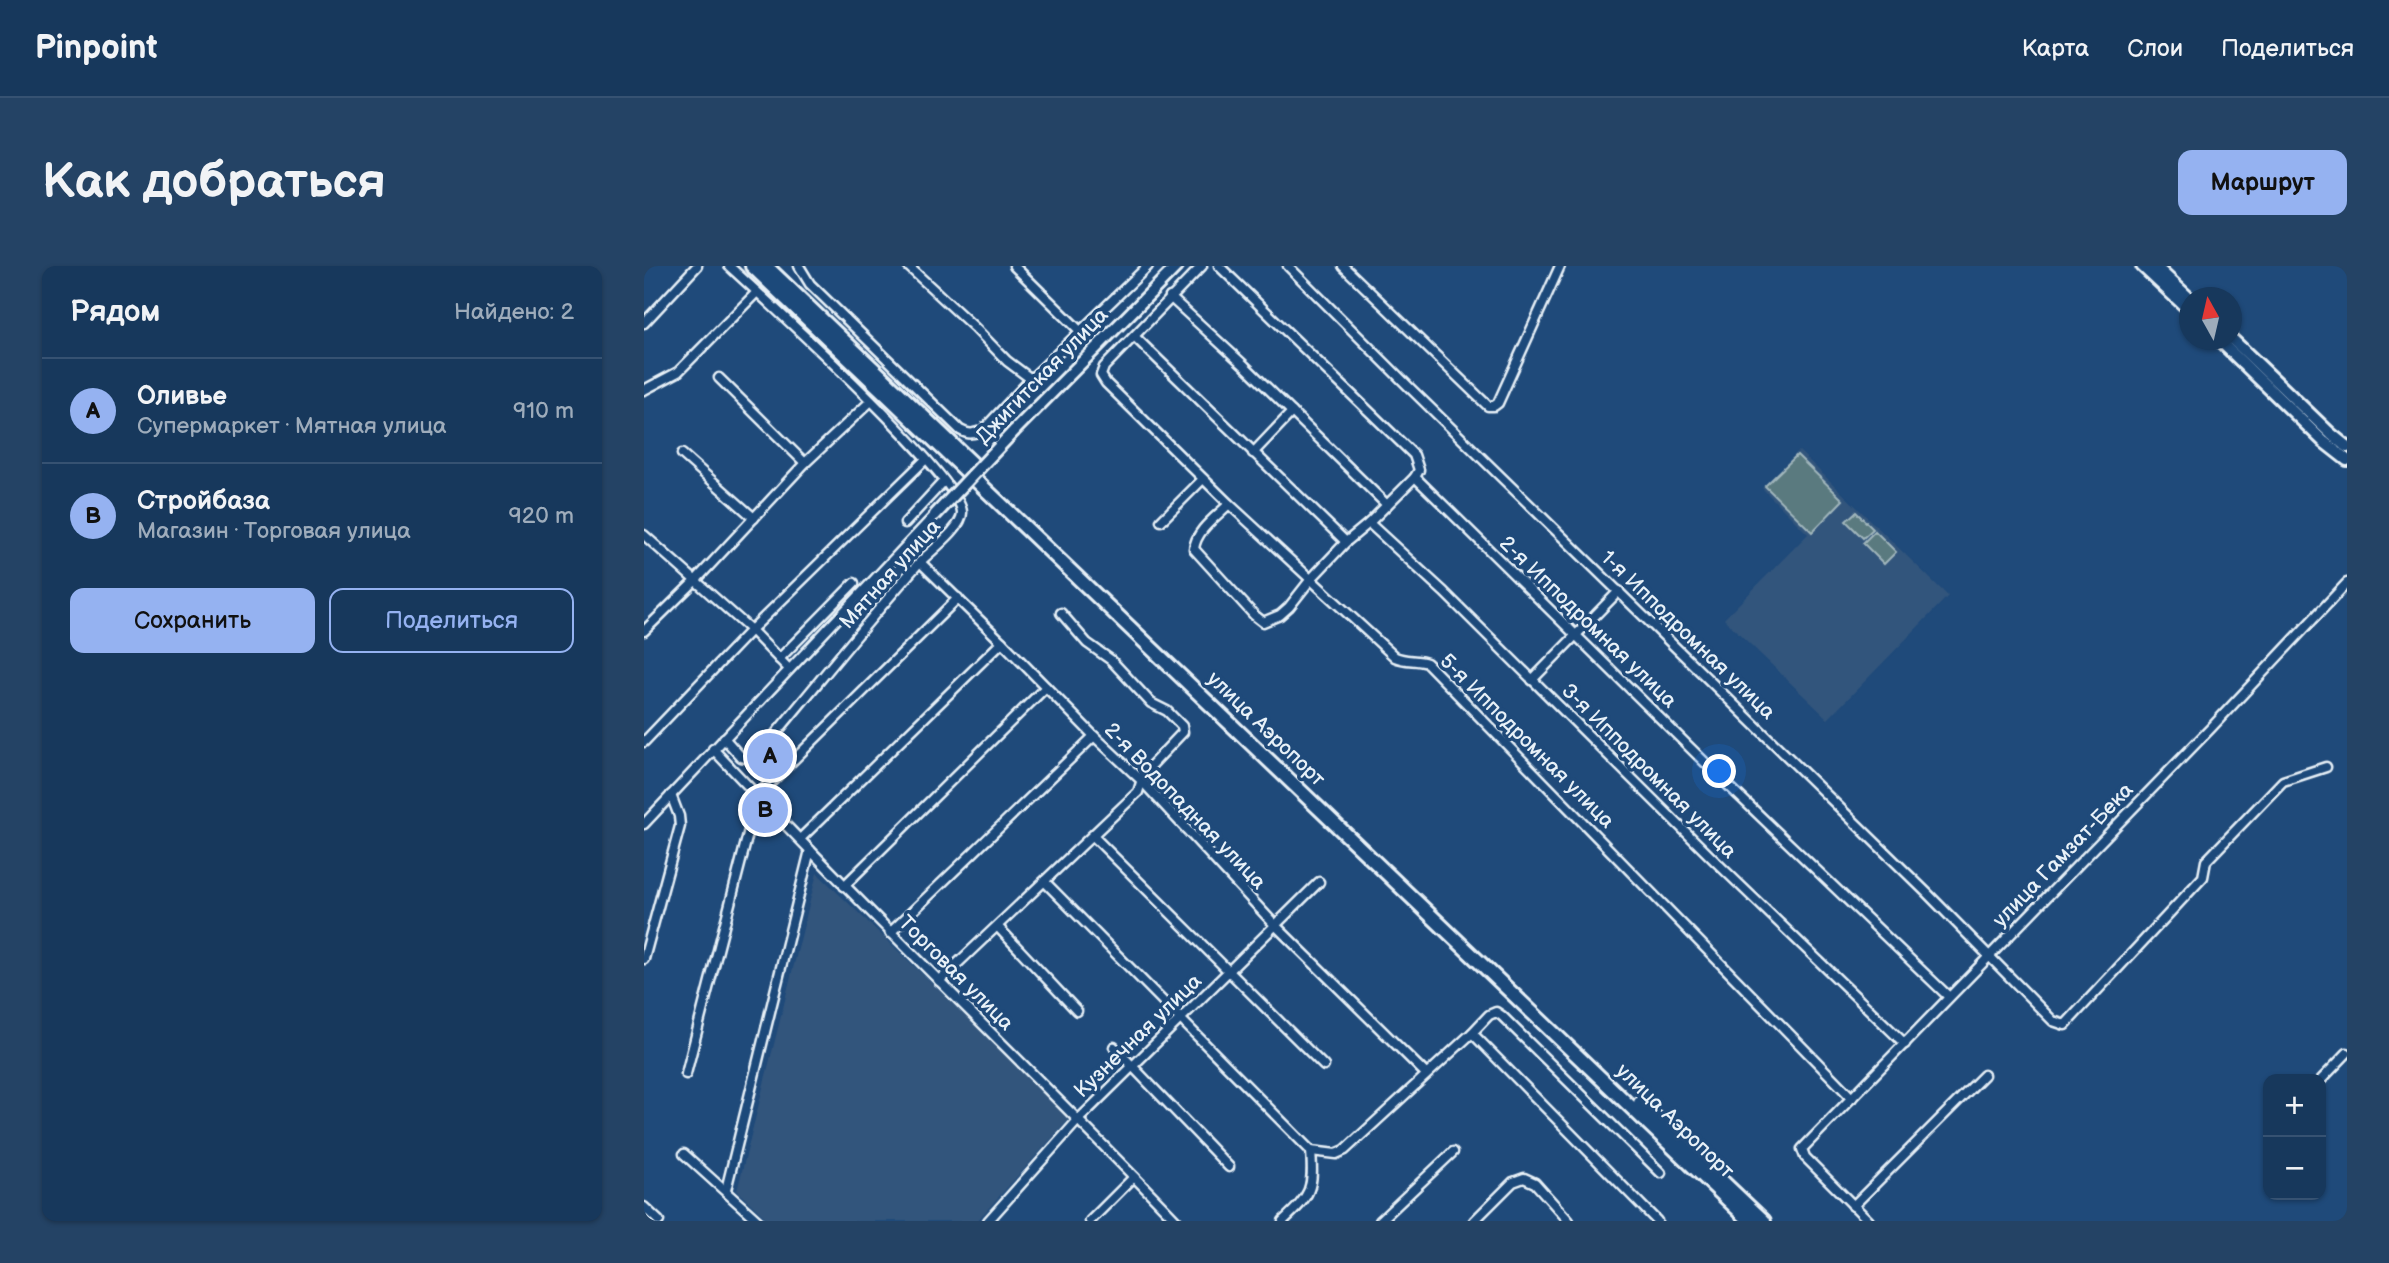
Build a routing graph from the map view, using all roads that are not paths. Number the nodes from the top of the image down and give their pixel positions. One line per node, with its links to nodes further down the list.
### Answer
1 (697, 266): 21 (street)
2 (729, 266): 18 (street, Мятная улица)
3 (752, 266): 122 (main road, улица Аэропорт)
4 (766, 266): 123 (main road, улица Аэропорт)
5 (799, 266): 27 (street)
6 (908, 266): 27 (street)
7 (1014, 266): 22 (street)
8 (1177, 266): 42 (main road, Джигитская улица, bridge)
9 (1202, 266): 19 (street)
10 (1219, 266): 37 (street, 2-я Ипподромная улица)
11 (1288, 266): 54 (street, 1-я Ипподромная улица)
12 (1343, 266): 13 (street)
13 (1560, 266)
14 (2142, 266): 20 (main road)
15 (2155, 266): 17 (main road)
16 (1146, 267): 22 (street)
17 (2179, 289)
18 (757, 292): 28 (street); 29 (street, Мятная улица)
19 (1170, 297): 23 (street); 30 (street)
20 (2179, 302)
21 (644, 323)
22 (1080, 331): 27 (street)
23 (1135, 337): 32 (street); 38 (street, 5-я Ипподромная улица)
24 (2229, 350): 35 (main road)
25 (2242, 350): 31 (main road)
26 (719, 378): 36 (street)
27 (1031, 379)
28 (644, 390)
29 (871, 401): 34 (street, Мятная улица); 36 (street)
30 (1292, 412): 32 (street); 41 (street)
31 (2347, 447)
32 (1254, 453): 48 (street)
33 (682, 454): 43 (street)
34 (926, 459): 39 (street, Мятная улица); 57 (street)
35 (2347, 460)
36 (805, 463): 43 (street)
37 (1415, 477): 41 (street); 59 (street, 2-я Ипподромная улица)
38 (1203, 479): 40 (street, 5-я Ипподромная улица); 44 (street)
39 (944, 481): 45 (street); 49 (street, Мятная улица)
40 (1228, 504): 50 (street, 5-я Ипподромная улица); 50 (street)
41 (1387, 505): 46 (street)
42 (935, 515): 62 (street)
43 (754, 518): 51 (street)
44 (1161, 521)
45 (905, 523)
46 (1369, 523): 48 (street); 63 (street, 3-я Ипподромная улица)
47 (644, 535): 51 (street)
48 (1346, 542): 50 (street)
49 (920, 562): 55 (street, 2-я Водопадная улица); 66 (street, Мятная улица)
50 (1311, 579): 101 (street, 5-я Ипподромная улица)
51 (696, 580): 57 (street); 58 (street)
52 (853, 583): 61 (street)
53 (2347, 583): 84 (street, улица Гамзат-Бека)
54 (1619, 591): 59 (street); 84 (street, 1-я Ипподромная улица)
55 (958, 598): 60 (street, 2-я Водопадная улица); 72 (street)
56 (1061, 613): 70 (street)
57 (751, 630): 61 (street); 67 (street)
58 (644, 631)
59 (1576, 635): 63 (street); 88 (street, 2-я Ипподромная улица)
60 (1002, 642): 64 (street, 2-я Водопадная улица); 75 (street)
61 (779, 659): 62 (street)
62 (789, 669): 66 (street)
63 (1532, 680): 92 (street, 3-я Ипподромная улица)
64 (1046, 687): 65 (street, 2-я Водопадная улица); 79 (street)
65 (1094, 736): 70 (street, 2-я Водопадная улица); 82 (street)
66 (724, 738): 68 (street)
67 (644, 742)
68 (713, 749): 71 (street); 72 (street, Торговая улица)
69 (2326, 767): 84 (street, 1-я Ипподромная улица)
70 (1141, 780): 74 (street); 80 (street, 2-я Водопадная улица)
71 (671, 795): 73 (street); 83 (street)
72 (758, 795): 75 (street, Торговая улица); 97 (street)
73 (644, 824)
74 (1094, 837): 77 (street); 86 (street)
75 (800, 839): 76 (street, Торговая улица)
76 (810, 850): 79 (street, Торговая улица); 109 (street)
77 (1045, 882): 81 (street); 90 (street)
78 (1319, 882): 80 (street, Кузнечная улица)
79 (845, 886): 82 (street, Торговая улица)
80 (1275, 925): 86 (street, Кузнечная улица); 98 (street, 2-я Водопадная улица)
81 (998, 927): 87 (street); 89 (street)
82 (890, 933): 87 (street, Торговая улица)
83 (645, 951): 85 (street)
84 (1989, 956): 88 (street, улица Гамзат-Бека)
85 (644, 959)
86 (1229, 972): 90 (street, Кузнечная улица); 95 (street)
87 (939, 981): 102 (street, Торговая улица)
88 (1949, 997): 92 (street, улица Гамзат-Бека)
89 (1077, 1011)
90 (1180, 1020): 96 (street, Кузнечная улица); 103 (street)
91 (1472, 1033): 98 (street); 107 (street); 121 (street)
92 (1905, 1044): 101 (street, улица Гамзат-Бека)
93 (1114, 1047): 96 (street)
94 (2347, 1053): 100 (street)
95 (1324, 1066)
96 (1131, 1067): 102 (street, Кузнечная улица); 106 (street)
97 (686, 1074)
98 (1426, 1074): 103 (street)
99 (1984, 1075): 110 (street)
100 (2326, 1075)
101 (1852, 1098): 110 (street, улица Гамзат-Бека)
102 (1079, 1119): 108 (street, Торговая улица); 114 (street, Кузнечная улица)
103 (1311, 1151): 117 (street)
104 (1453, 1152): 118 (street)
105 (684, 1154): 109 (street)
106 (1229, 1167)
107 (1661, 1173)
108 (1134, 1177): 115 (street); 116 (street, Торговая улица)
109 (726, 1190): 113 (street)
110 (1853, 1206): 124 (street)
111 (644, 1207): 112 (street)
112 (659, 1221)
113 (758, 1221)
114 (989, 1221)
115 (1090, 1221)
116 (1177, 1221)
117 (1283, 1221)
118 (1380, 1221)
119 (1474, 1221): 120 (street)
120 (1569, 1221)
121 (1657, 1221)
122 (1750, 1221)
123 (1763, 1221)
124 (1869, 1221)

